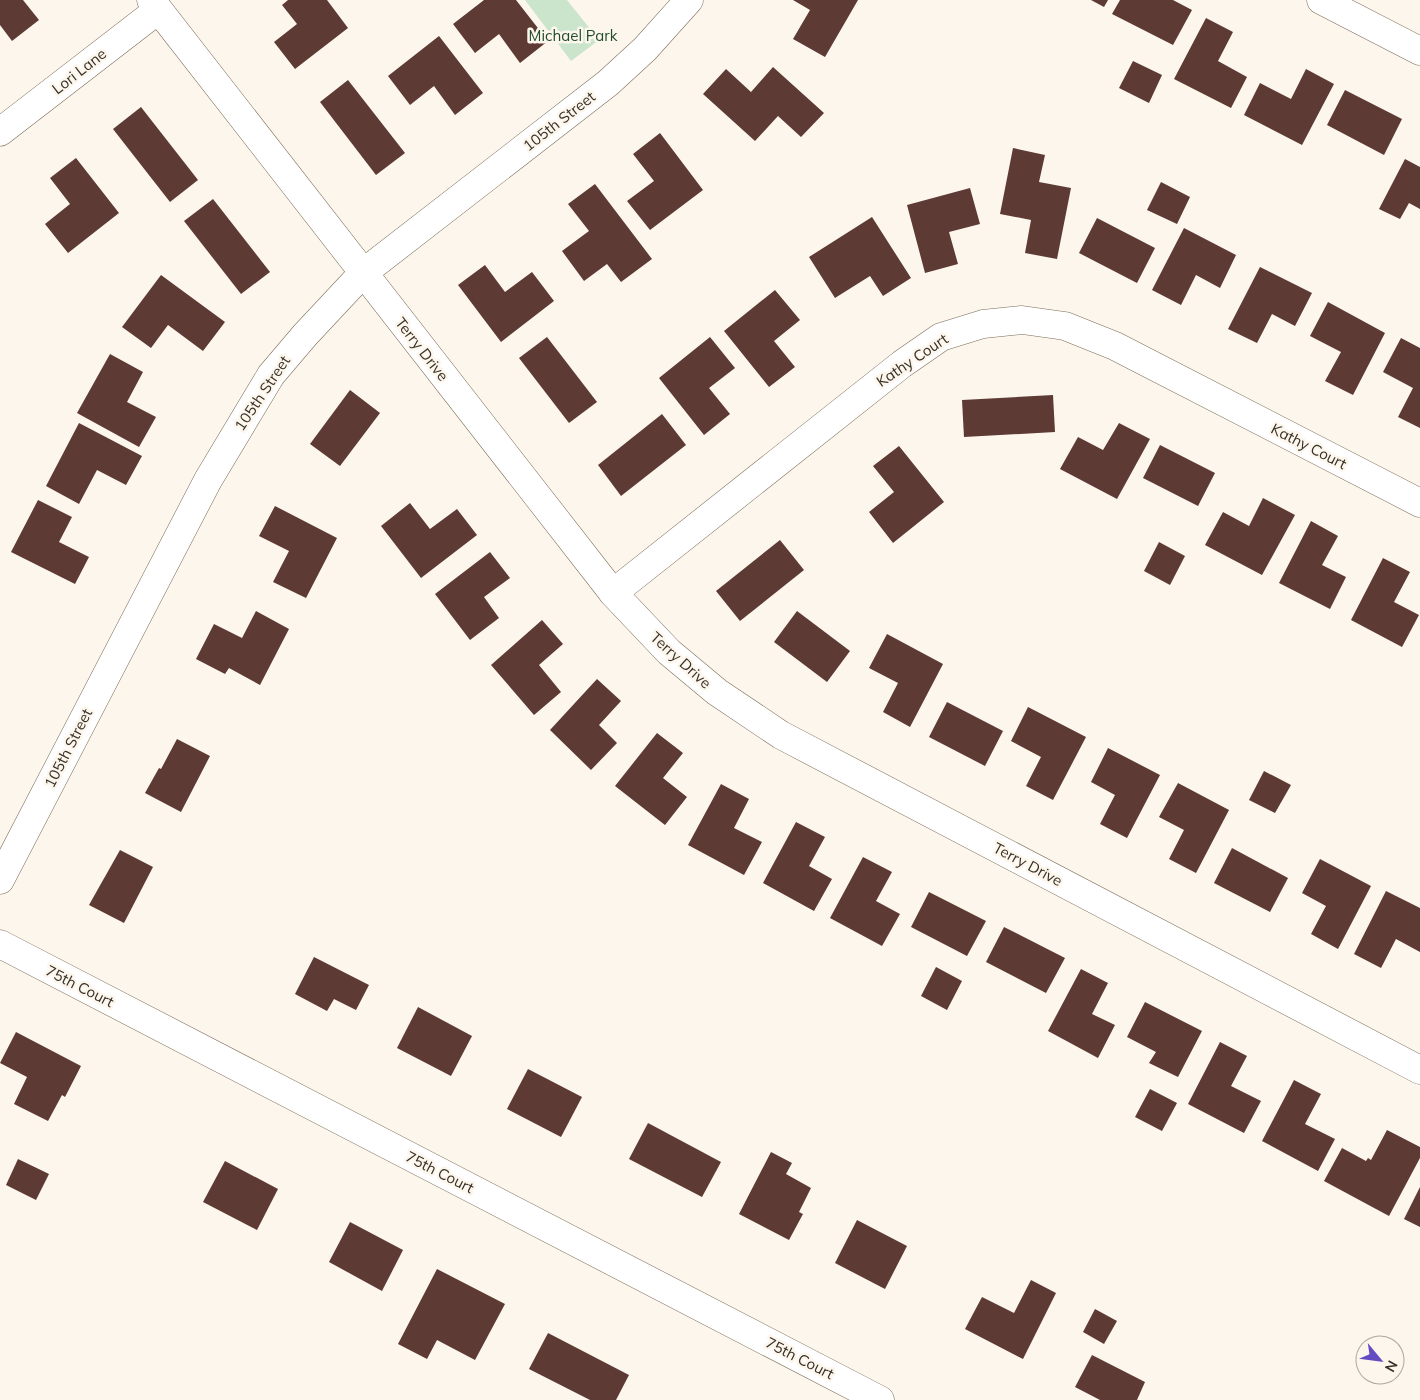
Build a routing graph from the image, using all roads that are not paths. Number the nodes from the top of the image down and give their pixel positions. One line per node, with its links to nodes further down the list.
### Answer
1 (689, 0): 6 (street, 105th Street)
2 (1322, 0): 4 (street)
3 (155, 5): 5 (street, Lori Lane); 6 (street, Terry Drive)
4 (1420, 51)
5 (0, 132)
6 (363, 273): 8 (street, Terry Drive); 9 (street, 105th Street)
7 (1420, 503): 8 (street, Kathy Court)
8 (613, 593): 11 (street, Terry Drive)
9 (0, 880)
10 (0, 944): 12 (street, 75th Court)
11 (1420, 1070)
12 (880, 1400)

